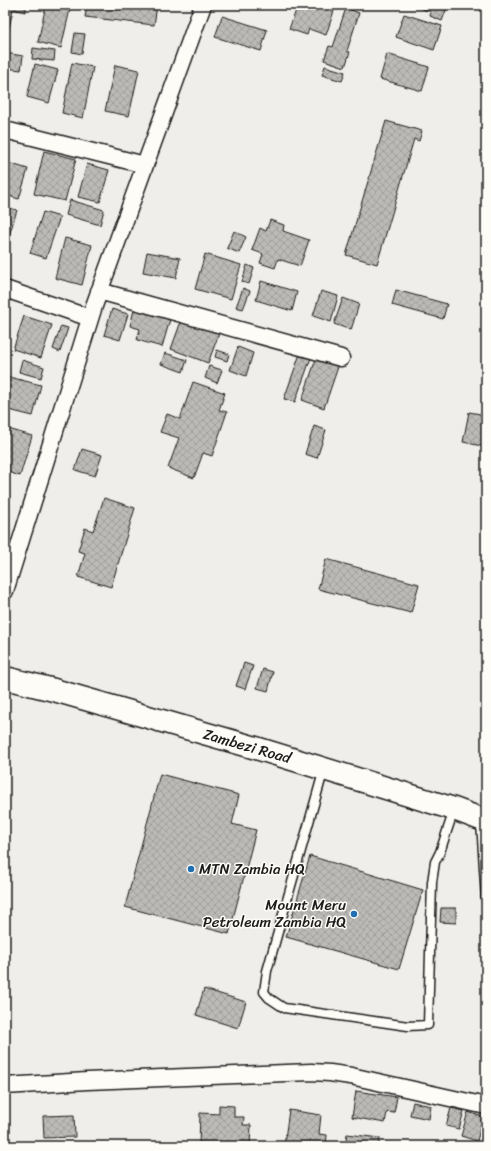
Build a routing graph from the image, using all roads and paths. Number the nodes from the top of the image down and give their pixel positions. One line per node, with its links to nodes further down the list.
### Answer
1 (203, 5): 3 (street)
2 (5, 130): 3 (street)
3 (145, 165): 5 (street)
4 (5, 289): 6 (street)
5 (99, 291): 6 (street); 7 (street)
6 (90, 318): 8 (street)
7 (341, 358)
8 (5, 590)
9 (5, 678): 10 (main road, Zambezi Road)
10 (324, 769): 11 (main road, Zambezi Road); 11 (lane)
11 (454, 809): 12 (main road, Zambezi Road)
12 (483, 820): 13 (lane)
13 (486, 900)
14 (5, 1086): 15 (street)
15 (486, 1106)

